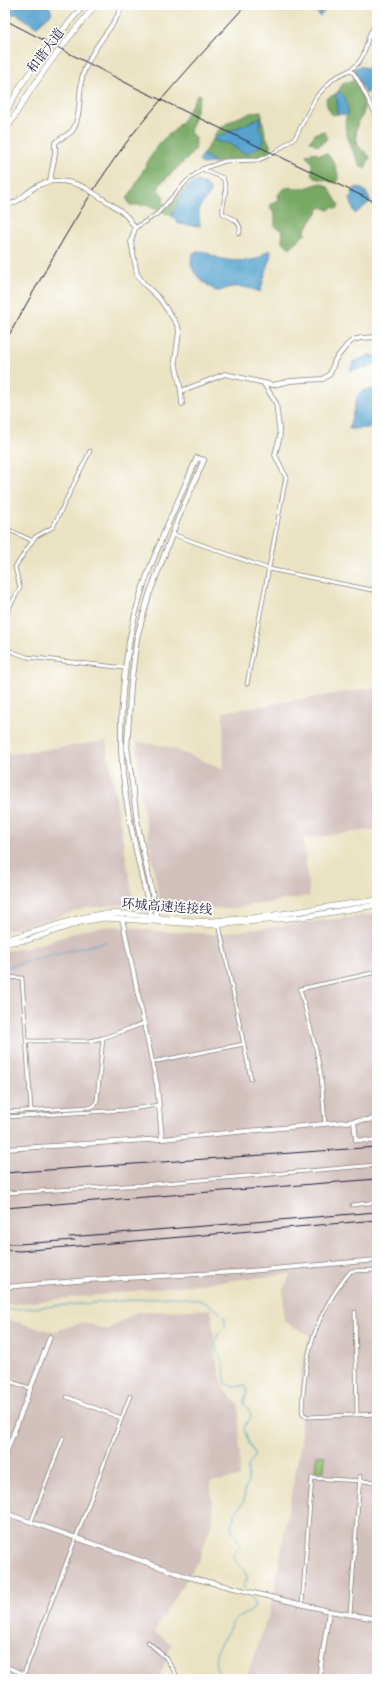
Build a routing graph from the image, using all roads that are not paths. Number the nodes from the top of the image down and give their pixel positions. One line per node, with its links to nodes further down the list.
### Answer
1 (84, 5): 6 (main road, 和谐大道)
2 (96, 5): 8 (main road, 和谐大道)
3 (122, 5): 10 (street)
4 (377, 22): 5 (street)
5 (350, 70): 7 (street); 9 (street)
6 (5, 114)
7 (377, 116)
8 (5, 132)
9 (202, 169): 12 (street); 13 (street)
10 (50, 181): 11 (street); 12 (street, bridge)
11 (5, 205)
12 (135, 228): 16 (street)
13 (239, 234)
14 (377, 338): 15 (street)
15 (264, 384): 16 (street); 19 (street)
16 (181, 391): 17 (street)
17 (182, 404)
18 (90, 451): 22 (street)
19 (286, 477): 23 (street)
20 (5, 528): 22 (street)
21 (172, 534): 23 (street); 27 (main road); 33 (main road)
22 (33, 541): 25 (street)
23 (268, 569): 24 (street); 28 (street)
24 (377, 591)
25 (5, 616)
26 (5, 649): 27 (street)
27 (126, 668): 32 (main road)
28 (247, 684)
29 (377, 900): 34 (main road, 环城高速连接线)
30 (377, 905): 34 (main road, 环城高速连接线)
31 (122, 916): 32 (main road, 环城高速连接线); 35 (main road, 环城高速连接线); 36 (main road, 环城高速连接线); 39 (street)
32 (152, 919): 33 (main road, 环城高速连接线)
33 (158, 920): 34 (main road, 环城高速连接线)
34 (219, 923): 42 (street)
35 (5, 939)
36 (5, 943)
37 (377, 972): 51 (street)
38 (5, 977): 41 (street)
39 (145, 1024): 40 (street); 43 (street)
40 (103, 1038): 41 (street); 46 (street)
41 (26, 1041): 46 (street)
42 (244, 1044): 43 (street); 44 (street)
43 (152, 1062): 45 (street)
44 (251, 1079)
45 (159, 1105): 48 (street); 52 (street)
46 (31, 1110): 47 (street)
47 (5, 1112)
48 (5, 1117)
49 (377, 1119): 50 (street)
50 (354, 1121): 51 (street); 53 (street)
51 (325, 1124): 52 (street)
52 (162, 1139): 54 (street)
53 (377, 1141)
54 (5, 1149)
55 (377, 1165): 56 (street)
56 (5, 1193)
57 (377, 1202): 58 (street)
58 (352, 1205)
59 (377, 1260): 61 (street)
60 (377, 1270): 68 (street)
61 (6, 1287)
62 (355, 1312): 68 (street)
63 (50, 1337): 65 (street)
64 (5, 1380): 65 (street)
65 (30, 1388): 72 (street)
66 (130, 1396): 70 (street)
67 (67, 1397): 70 (street)
68 (357, 1414): 69 (street)
69 (377, 1414)
70 (121, 1418): 78 (street)
71 (63, 1438): 77 (street)
72 (5, 1456)
73 (360, 1476): 74 (street)
74 (359, 1481): 75 (street); 79 (street); 81 (street)
75 (377, 1482)
76 (5, 1513): 77 (street)
77 (31, 1522): 78 (street)
78 (76, 1538): 79 (street); 85 (street)
79 (302, 1604): 80 (street)
80 (329, 1611): 81 (street); 88 (street)
81 (350, 1615): 82 (street)
82 (377, 1619)
83 (148, 1642): 87 (street)
84 (5, 1666): 85 (street)
85 (24, 1674): 86 (street)
86 (22, 1679)
87 (179, 1679)
88 (318, 1679)

